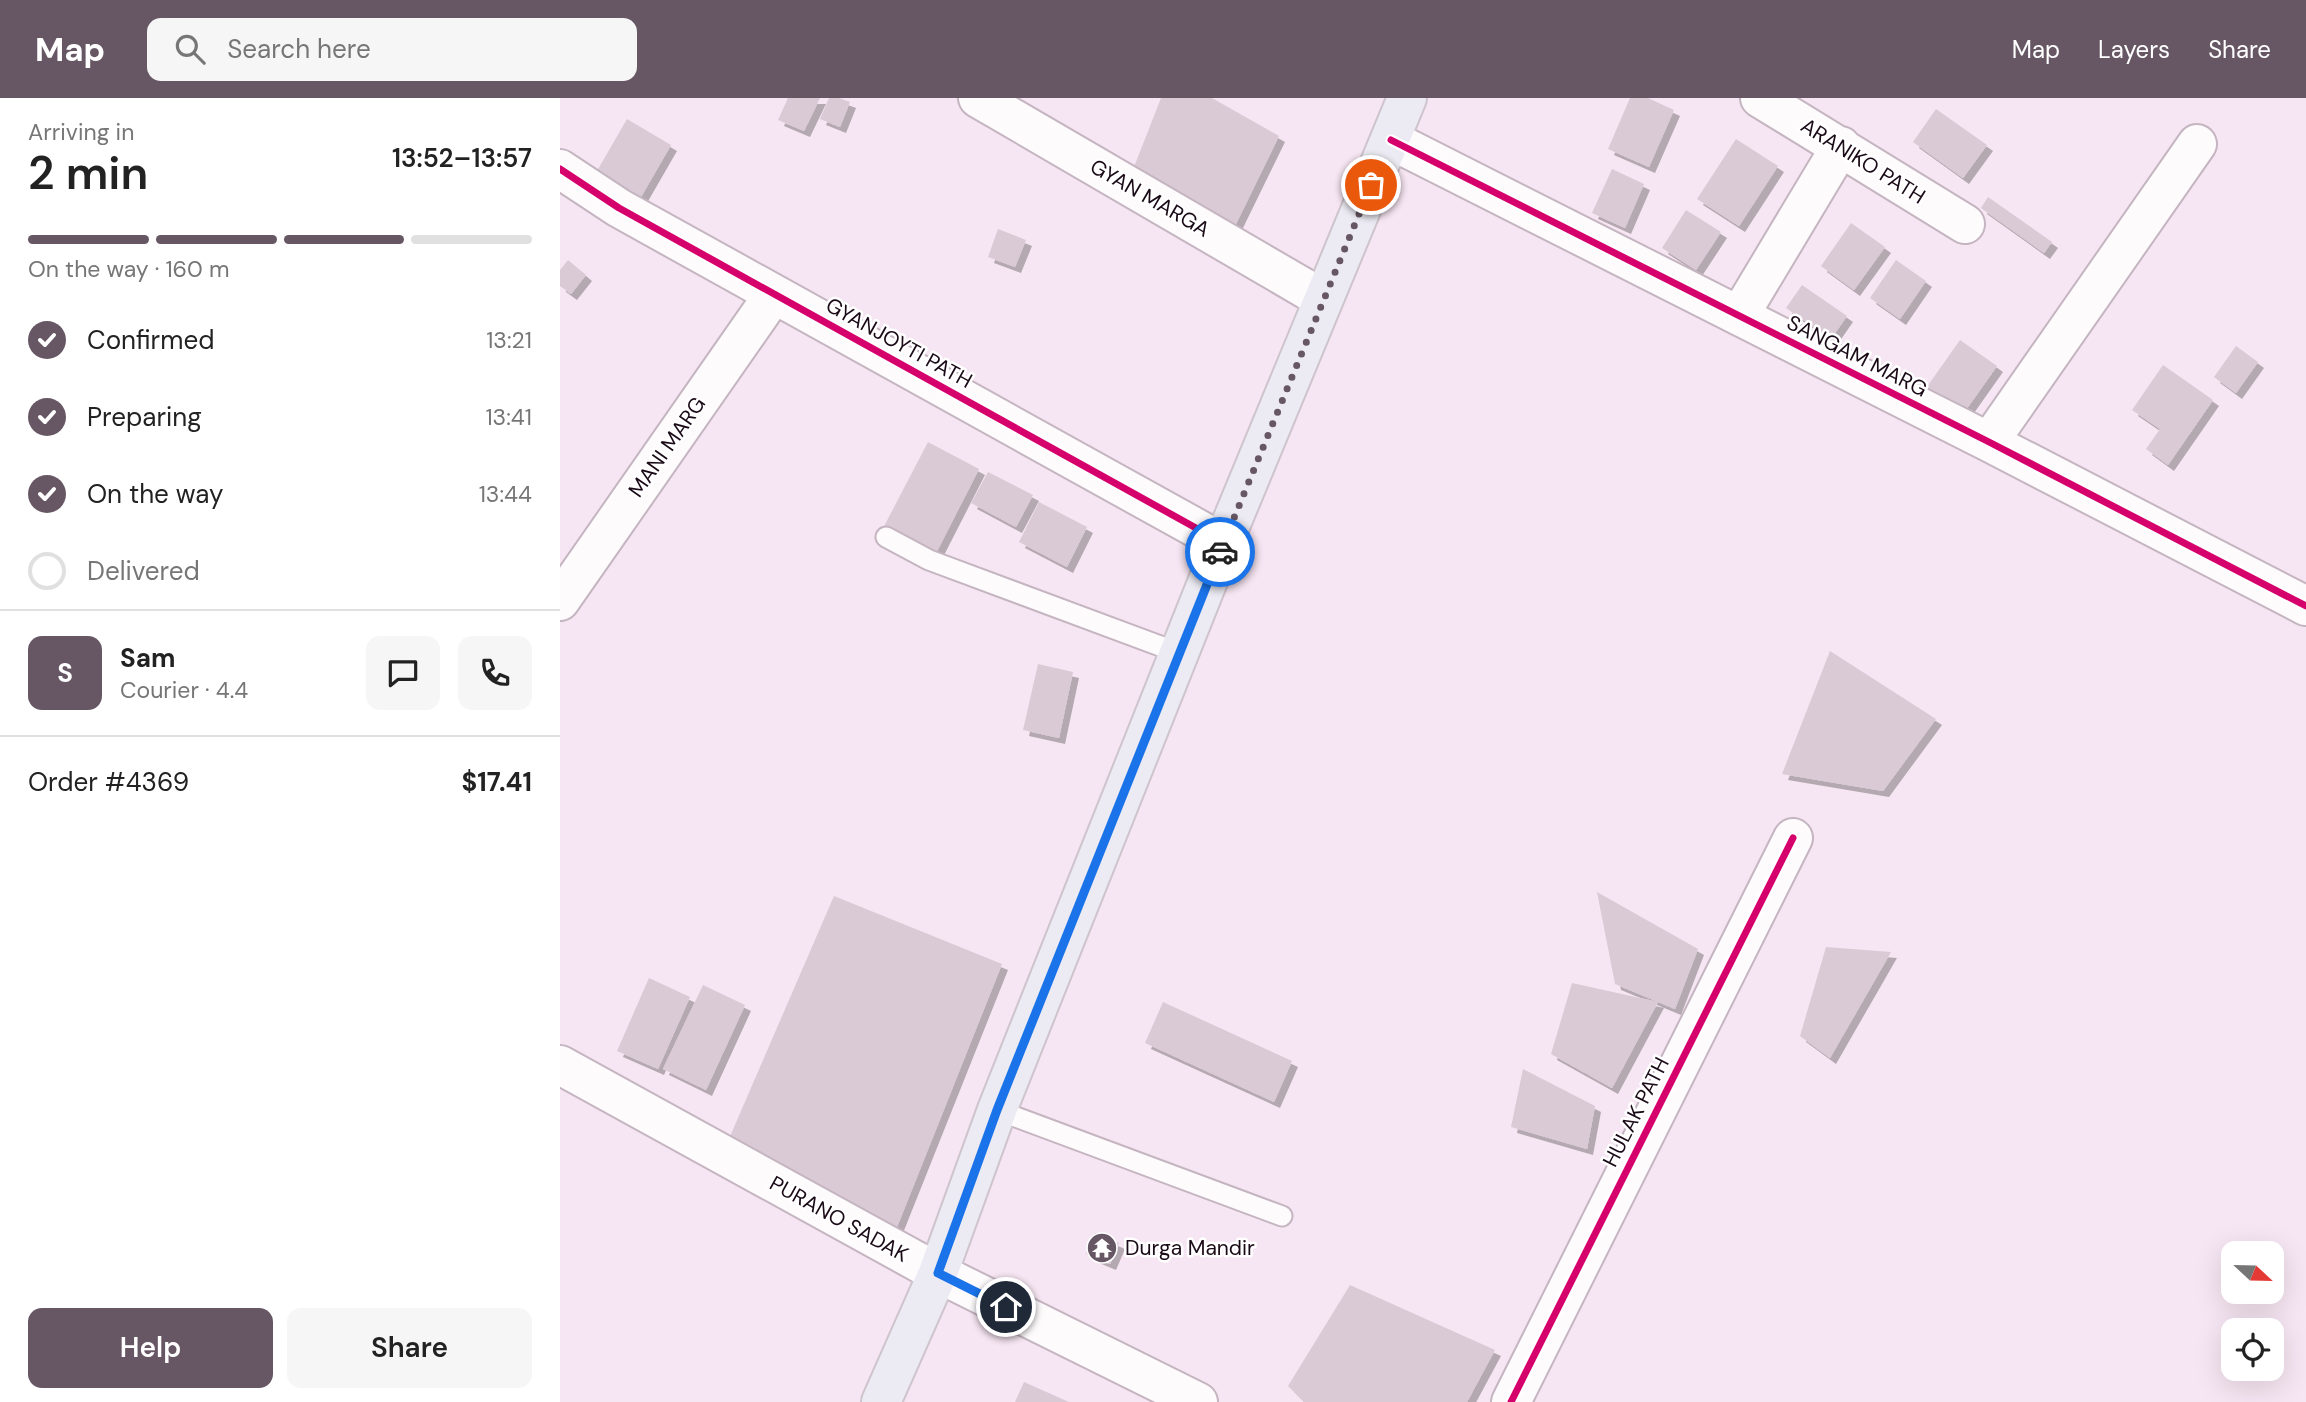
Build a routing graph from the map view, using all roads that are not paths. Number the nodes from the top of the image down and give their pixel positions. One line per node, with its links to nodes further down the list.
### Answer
1 (978, 98): 10 (street, GYAN MARGA)
2 (1407, 98): 4 (main road)
3 (1760, 98): 6 (street, ARANIKO PATH)
4 (1391, 140): 10 (main road); 11 (street, SANGAM MARG)
5 (2197, 144): 12 (street)
6 (1841, 146): 8 (street, ARANIKO PATH); 11 (street)
7 (560, 169): 9 (street, GYANJOYTI PATH)
8 (1965, 224)
9 (774, 294): 14 (street, GYANJOYTI PATH); 15 (street, MANI MARG)
10 (1323, 299): 14 (main road)
11 (1739, 316): 12 (street, SANGAM MARG)
12 (1989, 442): 16 (street, SANGAM MARG)
13 (886, 537): 17 (lane)
14 (1223, 543): 17 (main road)
15 (560, 601)
16 (2306, 606)
17 (1179, 653): 20 (main road)
18 (1793, 838): 25 (street, HULAK PATH)
19 (562, 1070): 22 (street, PURANO SADAK)
20 (997, 1110): 21 (lane); 22 (main road)
21 (1282, 1216)
22 (938, 1273): 23 (main road); 24 (street, PURANO SADAK)
23 (881, 1402)
24 (1198, 1402)
25 (1511, 1402)

